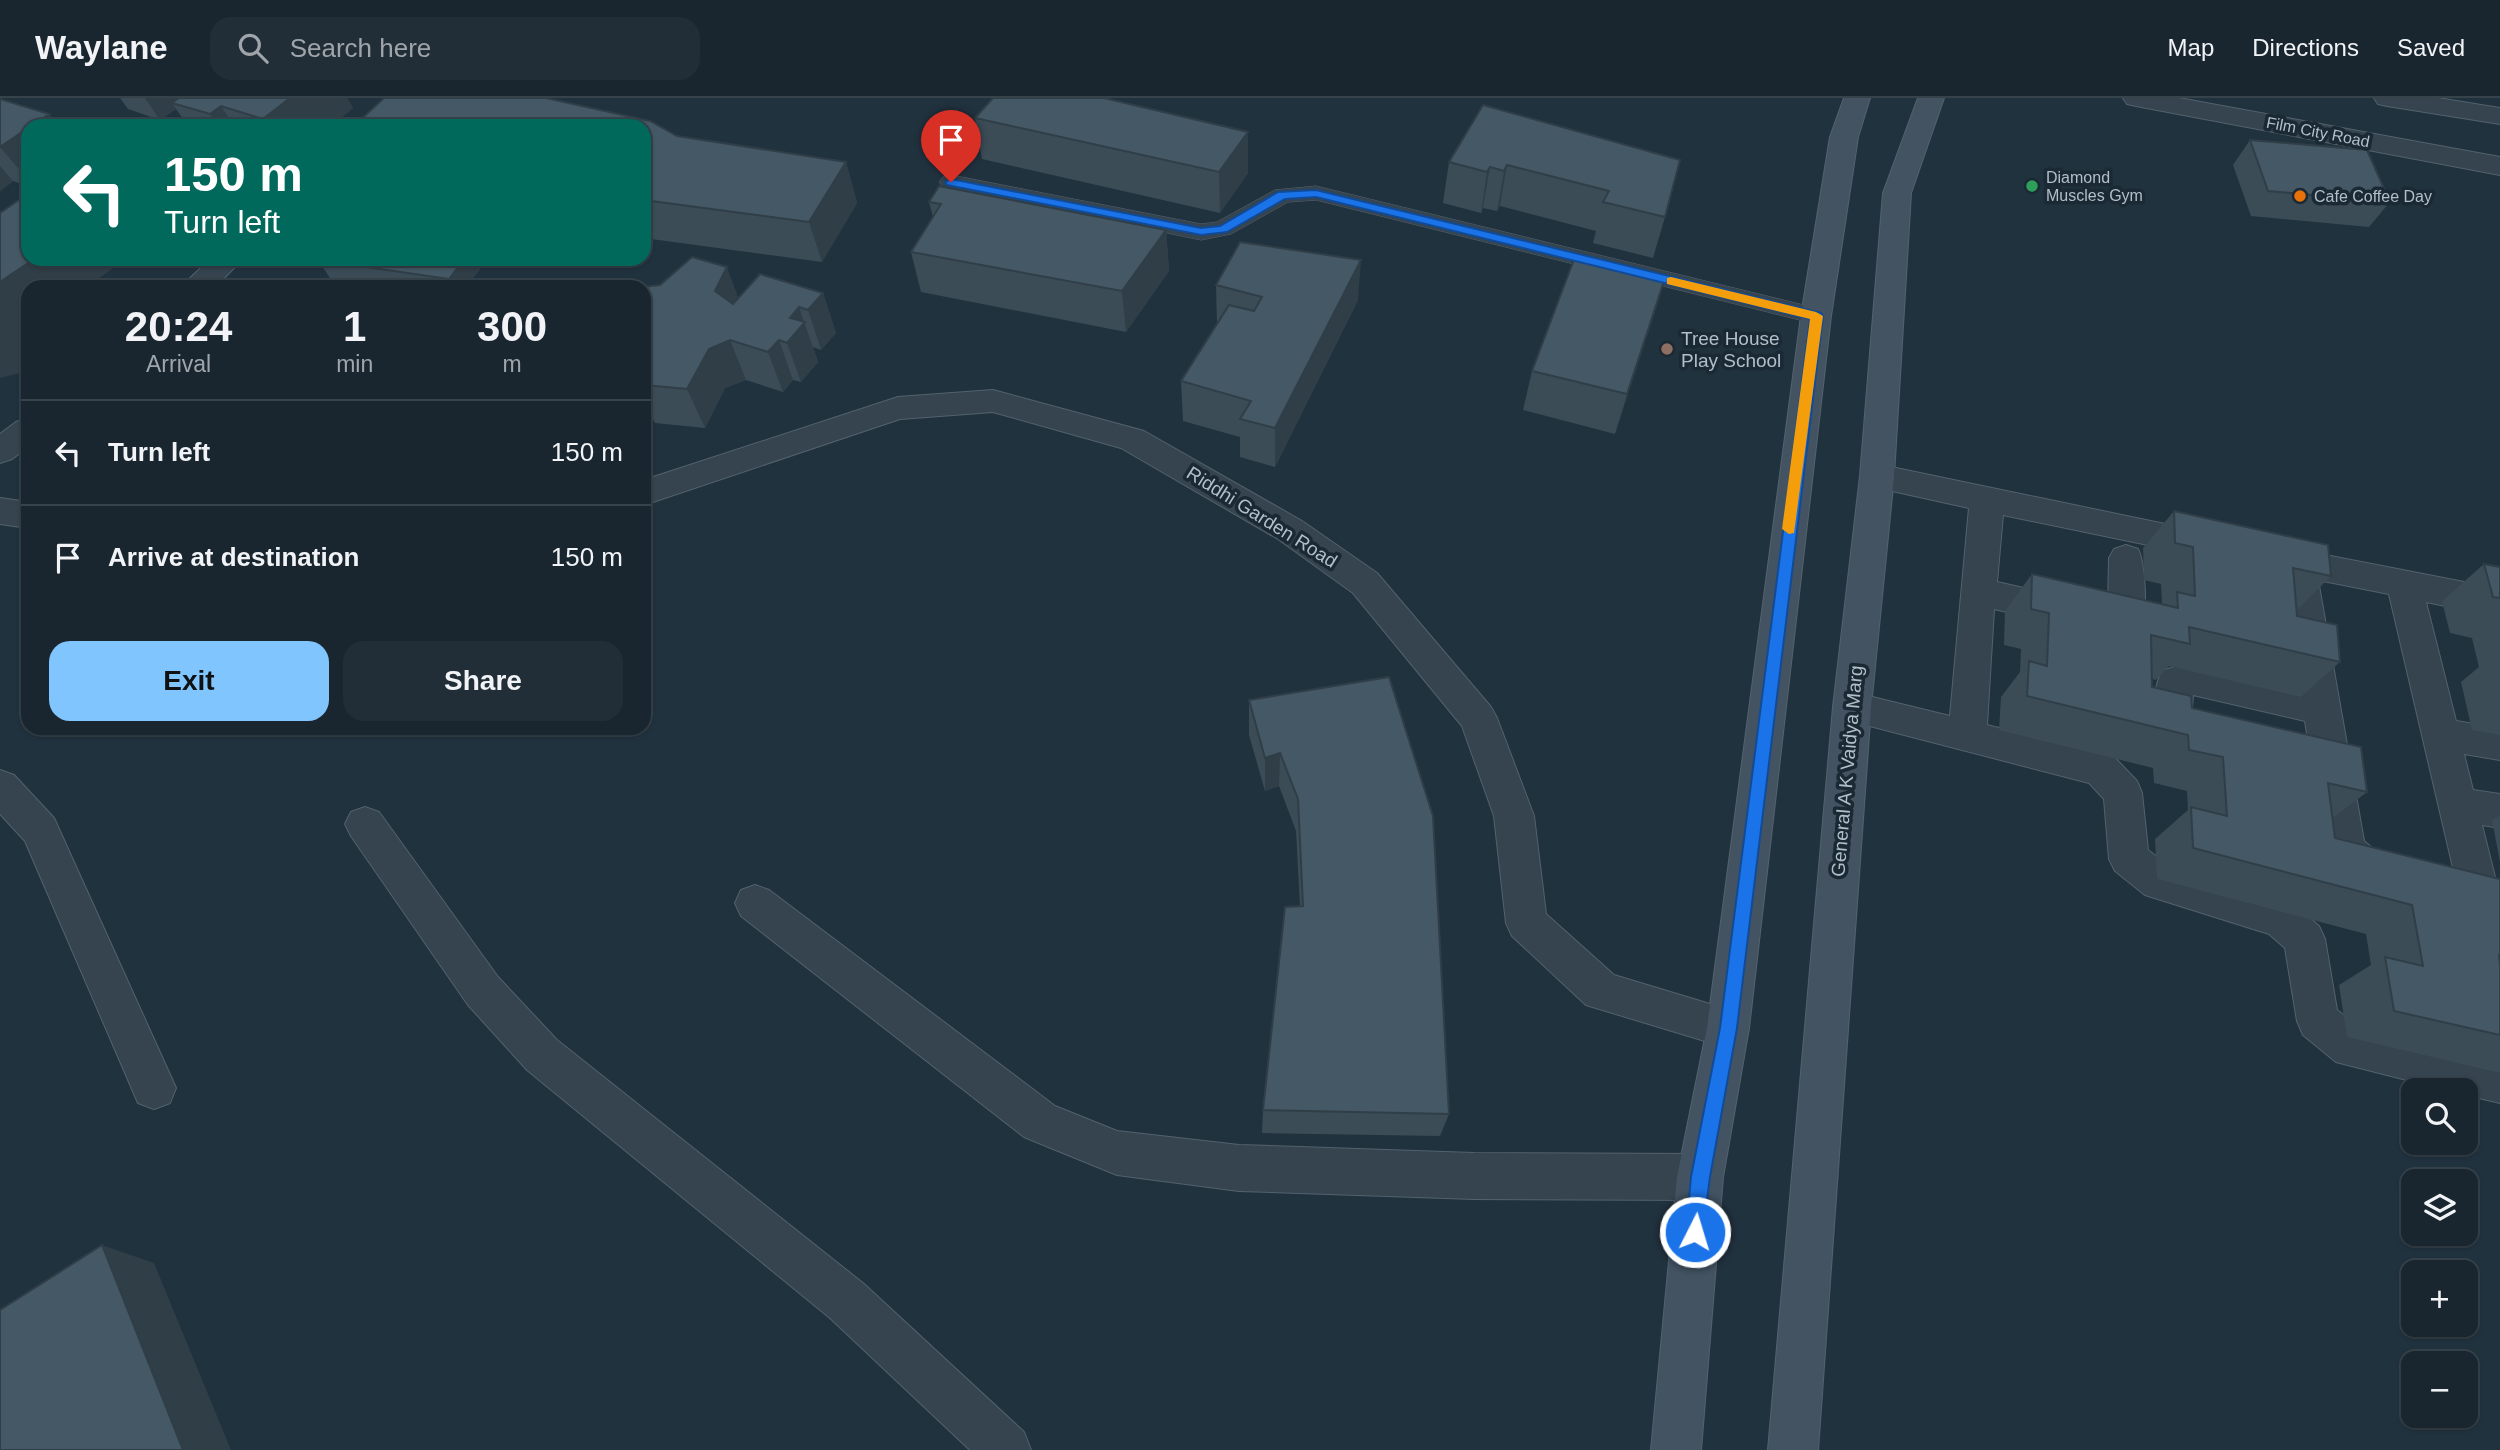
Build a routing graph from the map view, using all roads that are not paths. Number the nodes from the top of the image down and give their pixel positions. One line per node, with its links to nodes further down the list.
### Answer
1 (1857, 98): 10 (main road)
2 (1931, 98): 13 (main road, General A K Vaidya Marg)
3 (2136, 98): 6 (street, Film City Road)
4 (2387, 98): 5 (street)
5 (2500, 116)
6 (2500, 166)
7 (951, 182): 10 (lane)
8 (220, 266): 9 (street)
9 (204, 280)
10 (1816, 316): 36 (main road)
11 (21, 435): 12 (street)
12 (0, 451)
13 (1877, 476): 15 (street); 23 (main road, General A K Vaidya Marg)
14 (651, 492): 36 (street, Riddhi Garden Road)
15 (1987, 500): 19 (street); 21 (street)
16 (0, 511): 17 (street)
17 (21, 514)
18 (2126, 558): 21 (street)
19 (2297, 562): 20 (street); 24 (street)
20 (2404, 584): 22 (street); 25 (street)
21 (1978, 590): 26 (street)
22 (2500, 604)
23 (1852, 707): 26 (street); 42 (main road, General A K Vaidya Marg)
24 (2322, 710): 28 (street); 30 (street)
25 (2441, 734): 27 (street); 32 (street)
26 (1967, 737): 37 (street)
27 (2500, 744)
28 (2220, 747)
29 (2296, 765): 30 (street)
30 (2333, 774): 32 (street)
31 (0, 788): 38 (street)
32 (2458, 804): 33 (street)
33 (2500, 811)
34 (365, 824): 40 (street)
35 (755, 903): 39 (street)
36 (1728, 1028): 39 (main road)
37 (2500, 1082)
38 (154, 1088)
39 (1700, 1177): 41 (main road)
40 (1006, 1450)
41 (1676, 1450)
42 (1793, 1450)

